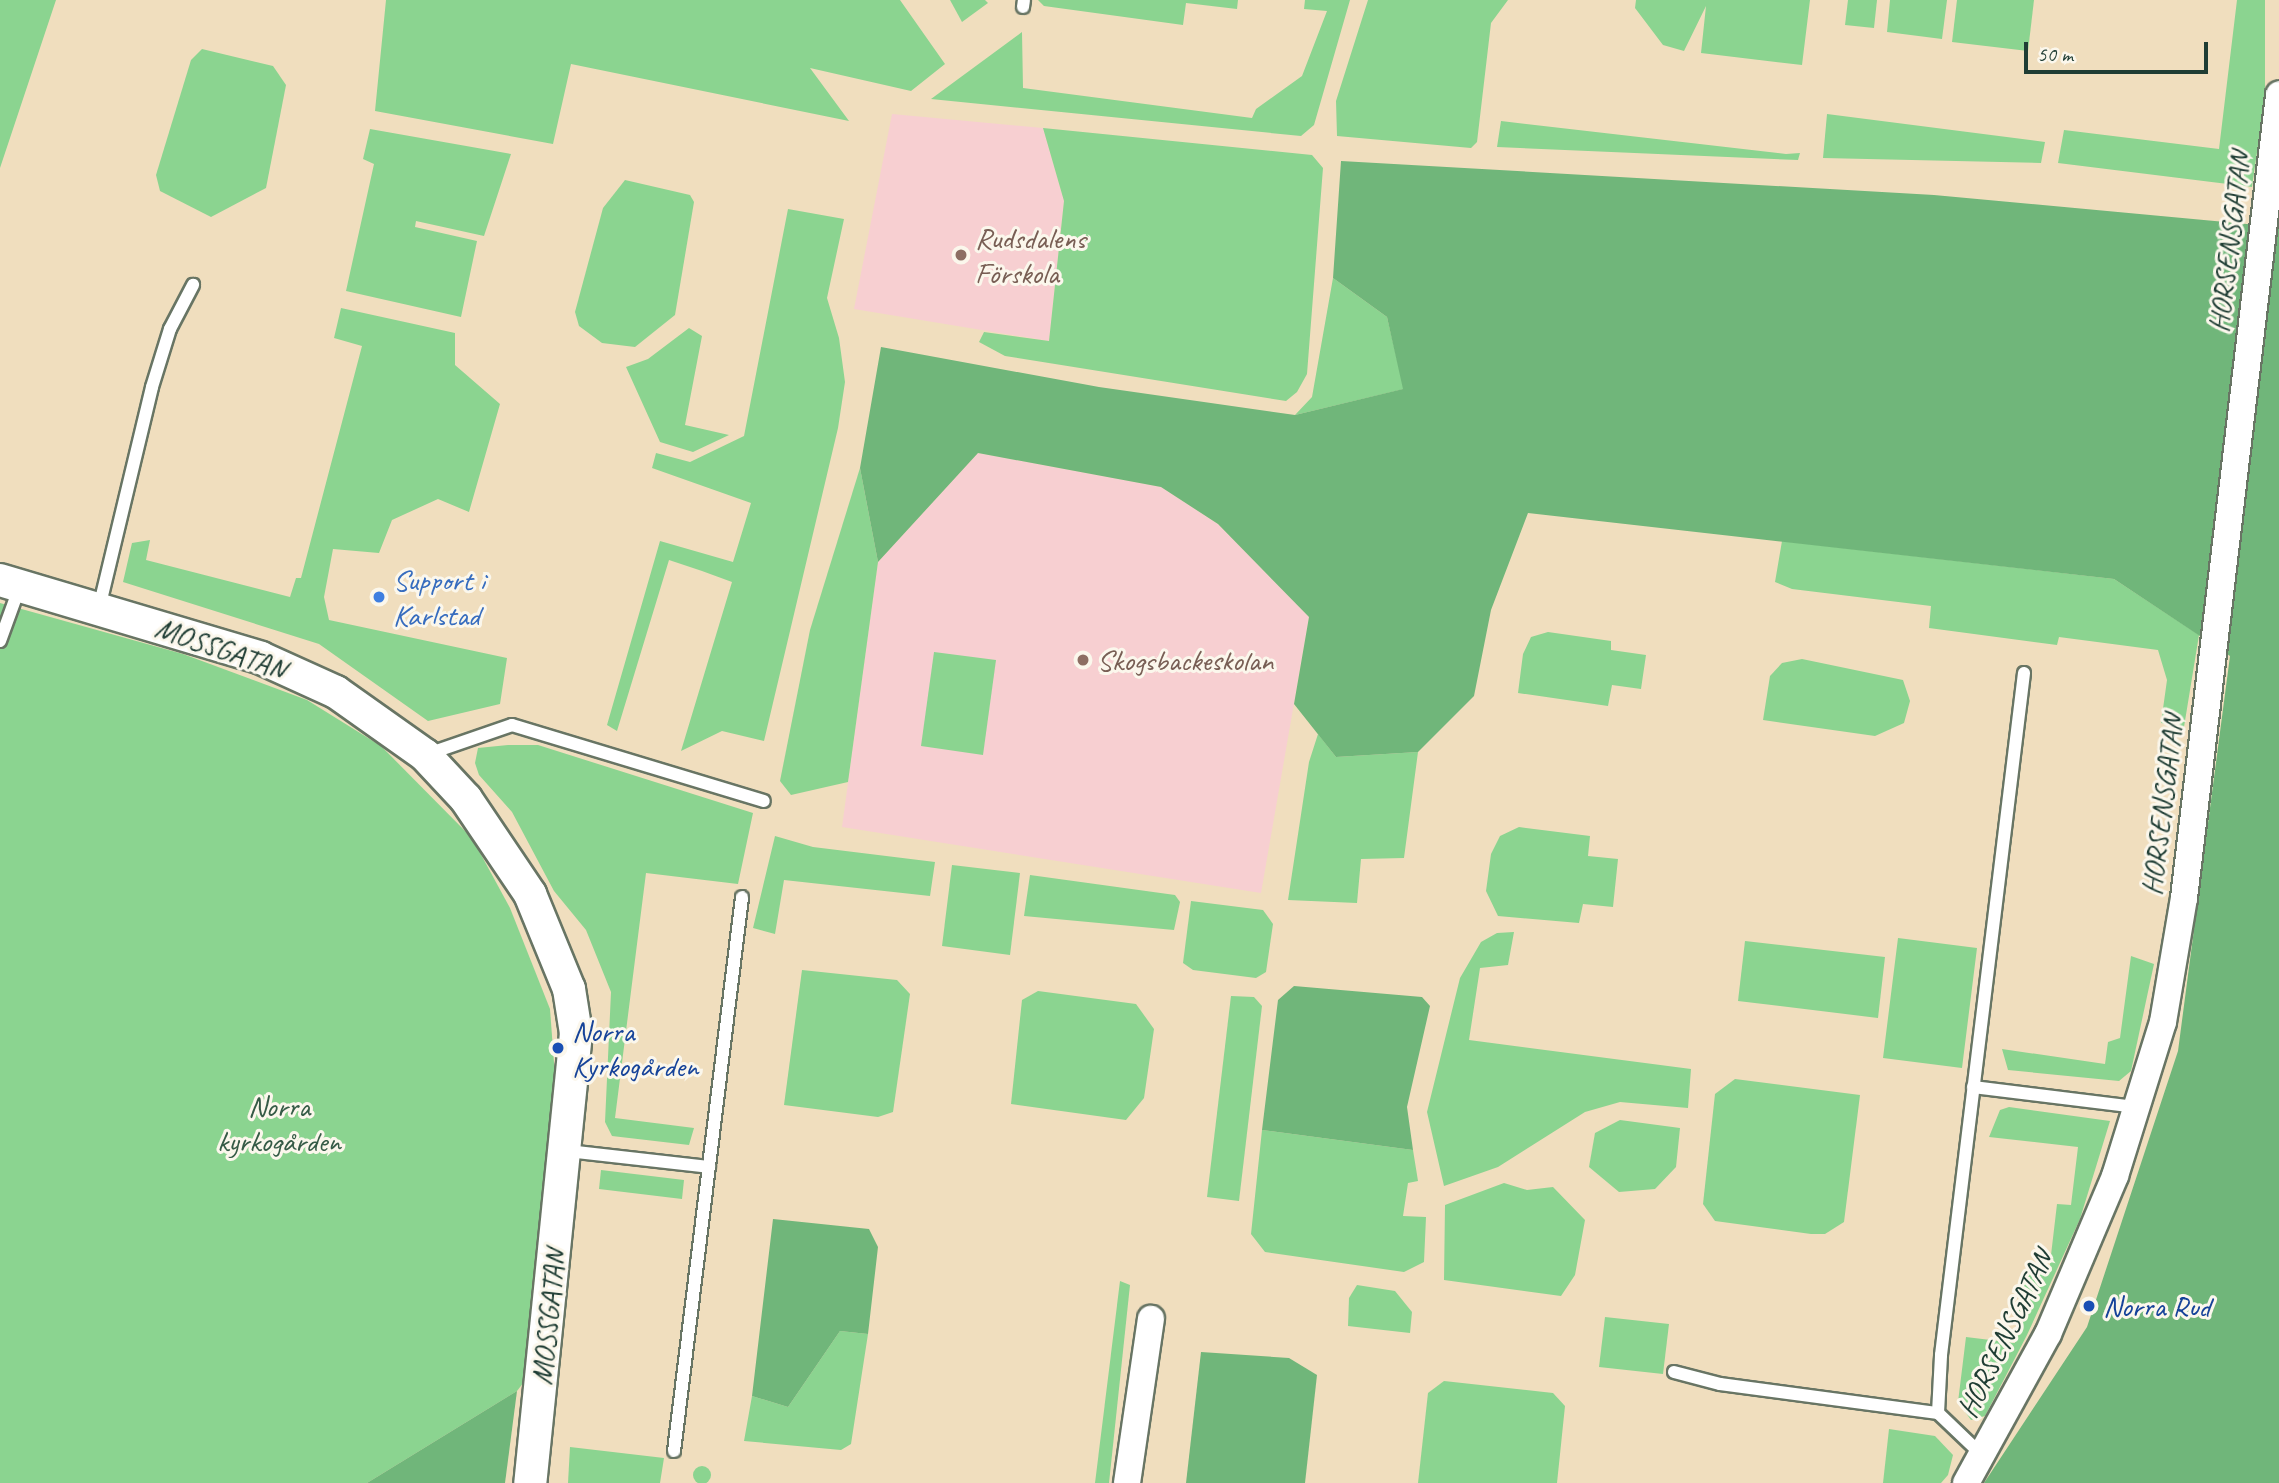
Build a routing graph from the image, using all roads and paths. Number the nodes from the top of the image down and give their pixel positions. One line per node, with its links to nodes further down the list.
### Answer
1 (2279, 95): 11 (street, HORSENSGATAN)
2 (193, 285): 4 (lane)
3 (10, 583): 4 (street, MOSSGATAN); 5 (lane)
4 (99, 608): 7 (street, MOSSGATAN)
5 (0, 641)
6 (2024, 673): 10 (lane)
7 (425, 755): 8 (lane); 12 (street, MOSSGATAN)
8 (764, 801)
9 (742, 897): 13 (lane)
10 (1973, 1087): 11 (lane); 16 (lane)
11 (2137, 1107): 18 (street, HORSENSGATAN)
12 (567, 1151): 13 (lane); 19 (street, MOSSGATAN)
13 (709, 1167): 17 (lane)
14 (1151, 1319): 20 (street)
15 (1674, 1372): 16 (lane)
16 (1938, 1413): 18 (lane)
17 (674, 1451)
18 (1982, 1455): 21 (street, HORSENSGATAN)
19 (530, 1483)
20 (1127, 1483)
21 (1966, 1483)

